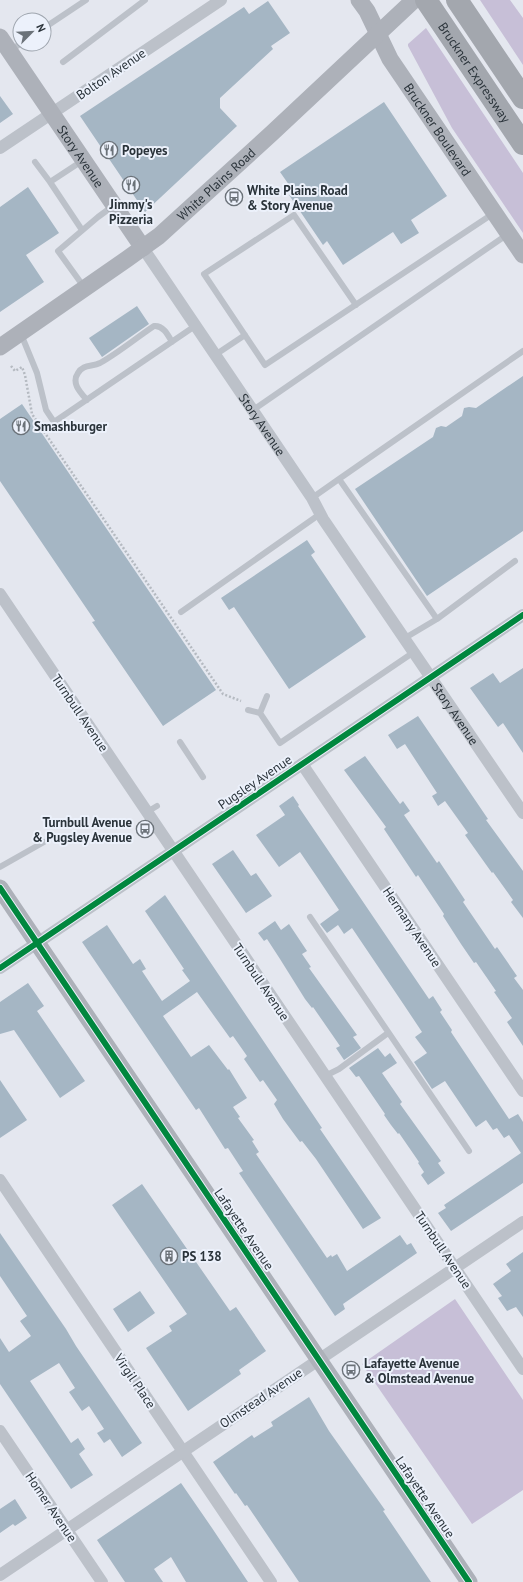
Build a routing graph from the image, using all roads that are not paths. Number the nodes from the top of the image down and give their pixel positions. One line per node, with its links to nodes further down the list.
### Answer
1 (86, 0): 8 (lane)
2 (145, 0): 13 (lane)
3 (222, 0): 15 (street, Bolton Avenue)
4 (359, 0): 9 (street, Bruckner Boulevard)
5 (414, 0): 9 (street, White Plains Road)
6 (426, 0): 16 (highway, Bruckner Expressway)
7 (457, 0): 14 (highway, Bruckner Expressway)
8 (52, 23)
9 (378, 34): 22 (street, Bruckner Boulevard); 25 (street, White Plains Road)
10 (0, 37): 11 (street, Story Avenue)
11 (12, 45)
12 (18, 52): 15 (street, Story Avenue)
13 (63, 62)
14 (523, 98)
15 (52, 113): 17 (street, Bolton Avenue); 18 (street, Story Avenue)
16 (523, 144)
17 (0, 148)
18 (83, 160): 20 (lane); 21 (street, Story Avenue)
19 (35, 162): 20 (lane)
20 (50, 182): 23 (lane)
21 (114, 205): 23 (lane); 25 (street, Story Avenue)
22 (495, 213): 24 (street, Bruckner Boulevard); 28 (lane)
23 (82, 230): 27 (lane)
24 (508, 234): 26 (street, Bruckner Boulevard); 37 (lane)
25 (143, 248): 27 (street, White Plains Road); 29 (street, Story Avenue)
26 (523, 255)
27 (85, 289): 30 (street, White Plains Road)
28 (356, 304): 31 (lane); 31 (lane)
29 (195, 326): 32 (lane); 35 (street, Story Avenue)
30 (21, 333): 33 (street, White Plains Road); 36 (lane)
31 (245, 335): 35 (lane)
32 (172, 342): 36 (lane); 36 (lane)
33 (0, 346)
34 (523, 351): 38 (lane)
35 (216, 355): 37 (street, Story Avenue)
36 (87, 400)
37 (253, 410): 39 (street, Story Avenue)
38 (339, 479): 39 (lane); 45 (lane)
39 (312, 498): 40 (street, Story Avenue)
40 (320, 514): 43 (lane); 46 (street, Story Avenue)
41 (515, 561): 45 (lane)
42 (0, 594): 56 (street, Turnbull Avenue)
43 (181, 612)
44 (523, 615): 48 (street, Pugsley Avenue)
45 (437, 619): 46 (lane)
46 (405, 638): 47 (street, Story Avenue)
47 (414, 652): 48 (street, Story Avenue); 51 (lane)
48 (432, 677): 53 (street, Pugsley Avenue); 57 (street, Story Avenue)
49 (267, 696): 51 (lane)
50 (248, 710): 51 (lane)
51 (260, 713)
52 (180, 742): 54 (lane)
53 (302, 764): 59 (street, Pugsley Avenue); 67 (street, Hermany Avenue)
54 (203, 777)
55 (158, 806): 56 (lane)
56 (147, 812): 59 (street, Turnbull Avenue)
57 (523, 813)
58 (44, 842): 60 (lane)
59 (173, 852): 63 (street, Pugsley Avenue); 66 (street, Turnbull Avenue)
60 (0, 867)
61 (0, 888): 63 (street, Lafayette Avenue)
62 (310, 917): 65 (lane)
63 (38, 943): 64 (street, Pugsley Avenue); 72 (street, Lafayette Avenue)
64 (0, 968)
65 (388, 1034): 66 (lane); 68 (lane)
66 (325, 1076): 71 (street, Turnbull Avenue)
67 (523, 1091)
68 (469, 1151)
69 (0, 1180): 75 (street, Virgil Place)
70 (523, 1222): 71 (street, Olmstead Avenue)
71 (455, 1268): 72 (street, Olmstead Avenue); 73 (street, Turnbull Avenue)
72 (319, 1360): 75 (street, Olmstead Avenue); 80 (street, Lafayette Avenue)
73 (523, 1368)
74 (0, 1431): 76 (street, Homer Avenue)
75 (183, 1451): 76 (street, Olmstead Avenue); 79 (street, Virgil Place)
76 (67, 1530): 77 (street, Olmstead Avenue); 78 (street, Homer Avenue)
77 (0, 1575)
78 (102, 1582)
79 (271, 1582)
80 (469, 1582)

